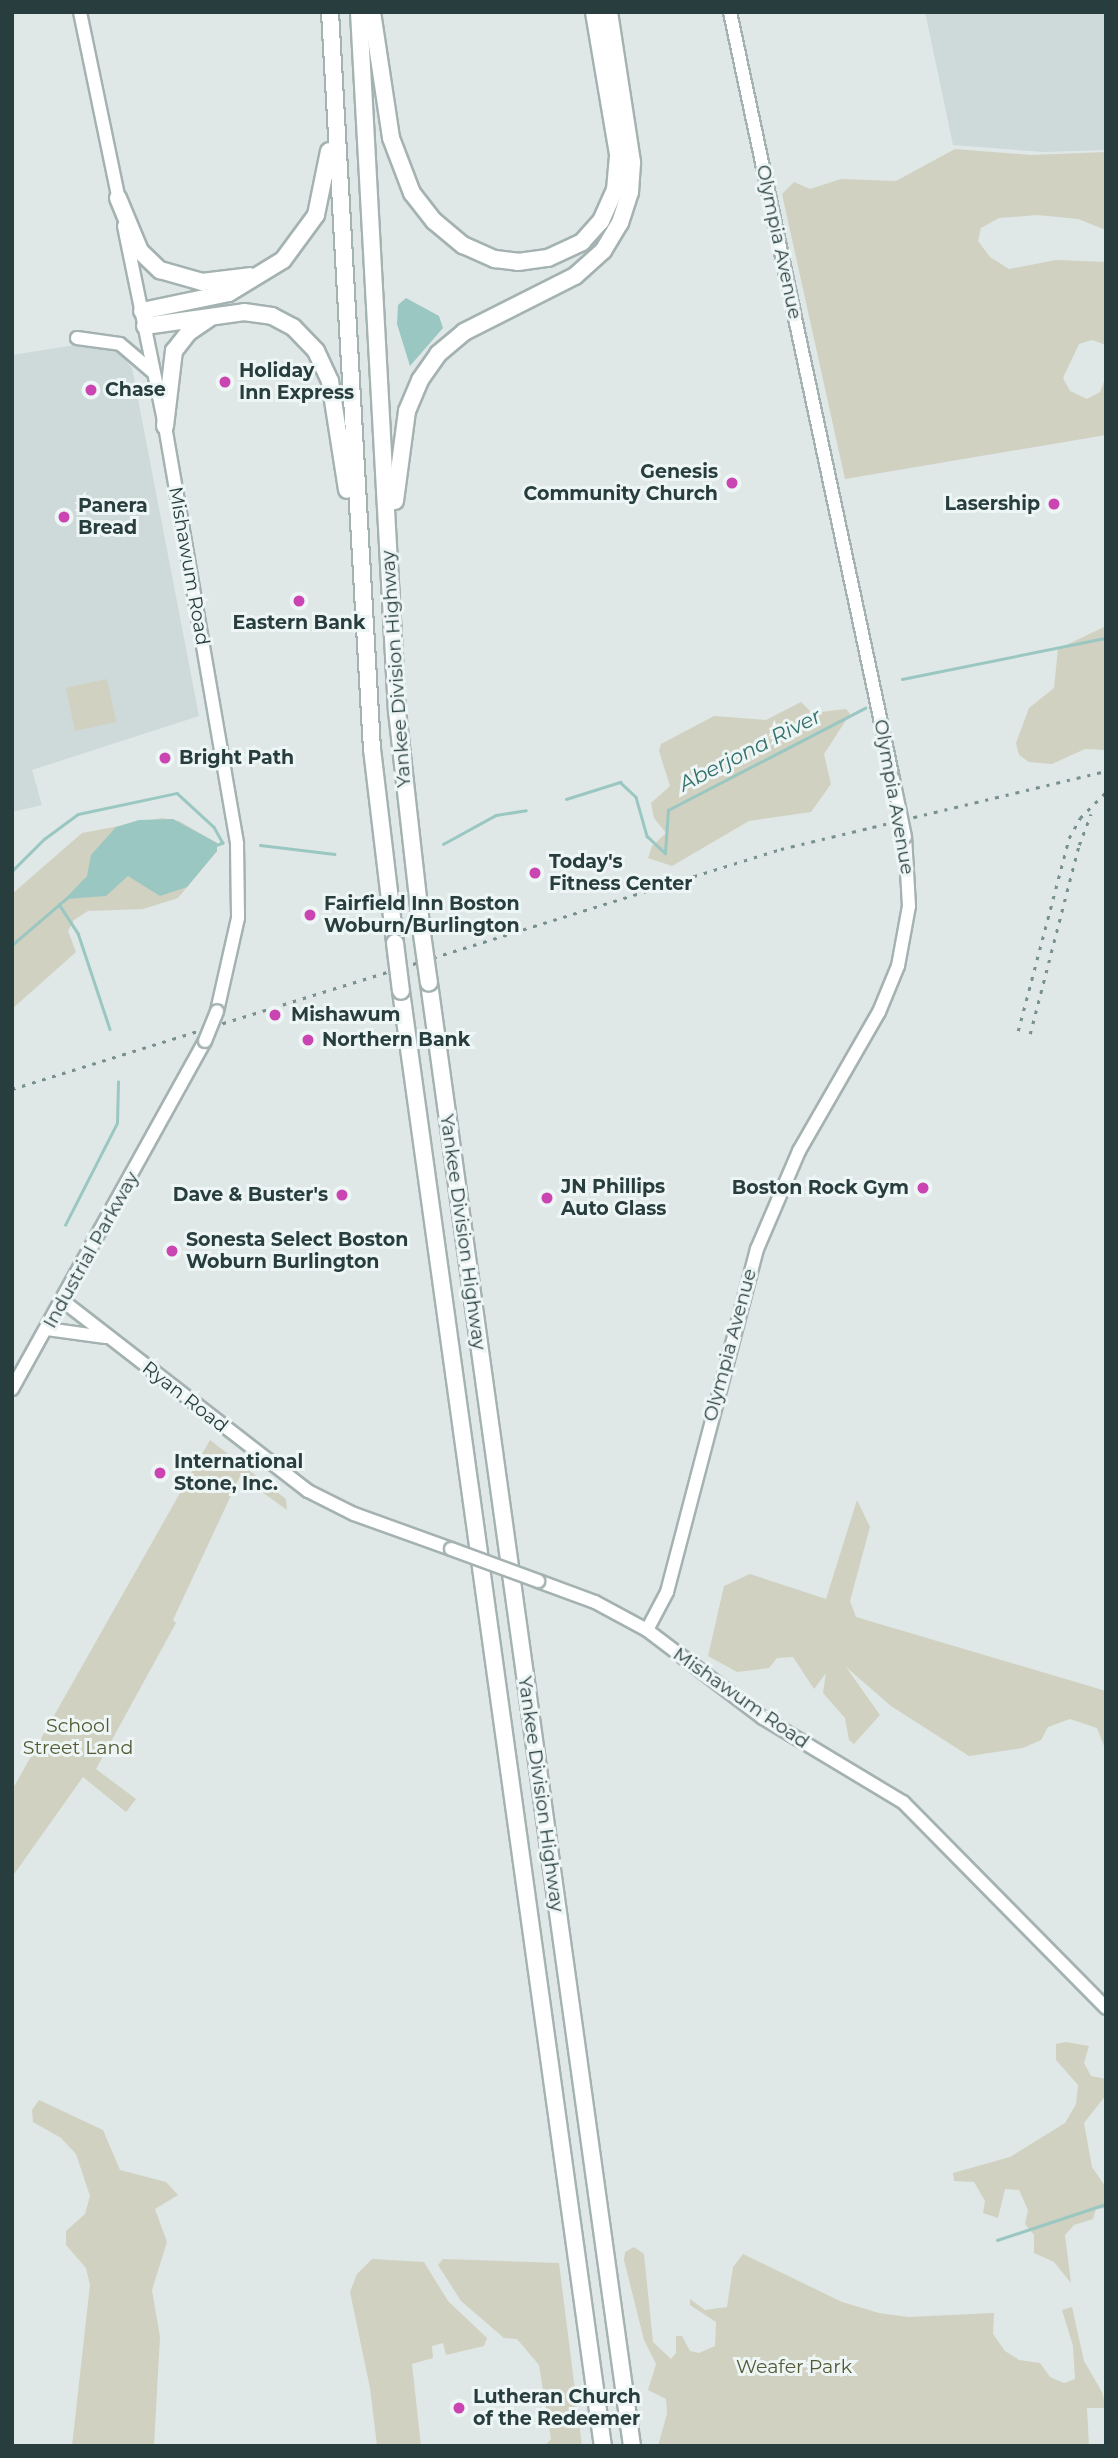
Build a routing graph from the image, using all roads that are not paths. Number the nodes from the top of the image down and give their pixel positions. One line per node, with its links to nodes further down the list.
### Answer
1 (80, 12): 9 (main road, Mishawum Road)
2 (330, 12): 8 (highway, Yankee Division Highway)
3 (359, 12): 16 (highway, Yankee Division Highway)
4 (372, 12): 5 (highway)
5 (594, 12)
6 (609, 12): 16 (highway)
7 (730, 12): 24 (main road, Olympia Avenue, bridge)
8 (332, 47): 10 (highway); 17 (highway, Yankee Division Highway)
9 (118, 198): 10 (highway); 12 (main road, Mishawum Road)
10 (266, 272): 12 (highway)
11 (221, 314): 12 (highway); 15 (highway); 17 (highway)
12 (144, 318): 14 (main road, Mishawum Road)
13 (77, 338): 14 (main road)
14 (154, 374): 15 (main road, Mishawum Road)
15 (165, 426): 18 (main road, Mishawum Road, bridge)
16 (390, 587): 27 (highway, Yankee Division Highway, bridge)
17 (365, 640): 26 (highway, Yankee Division Highway, bridge)
18 (168, 1111): 19 (main road, Industrial Parkway)
19 (63, 1301): 20 (main road, Industrial Parkway); 21 (main road, Ryan Road)
20 (47, 1329): 21 (main road); 22 (main road, Industrial Parkway)
21 (113, 1340): 23 (main road, Ryan Road)
22 (12, 1389)
23 (308, 1492): 24 (main road, Mishawum Road, bridge)
24 (647, 1630): 25 (main road, Mishawum Road)
25 (1106, 2008)
26 (603, 2446)
27 (632, 2446)

